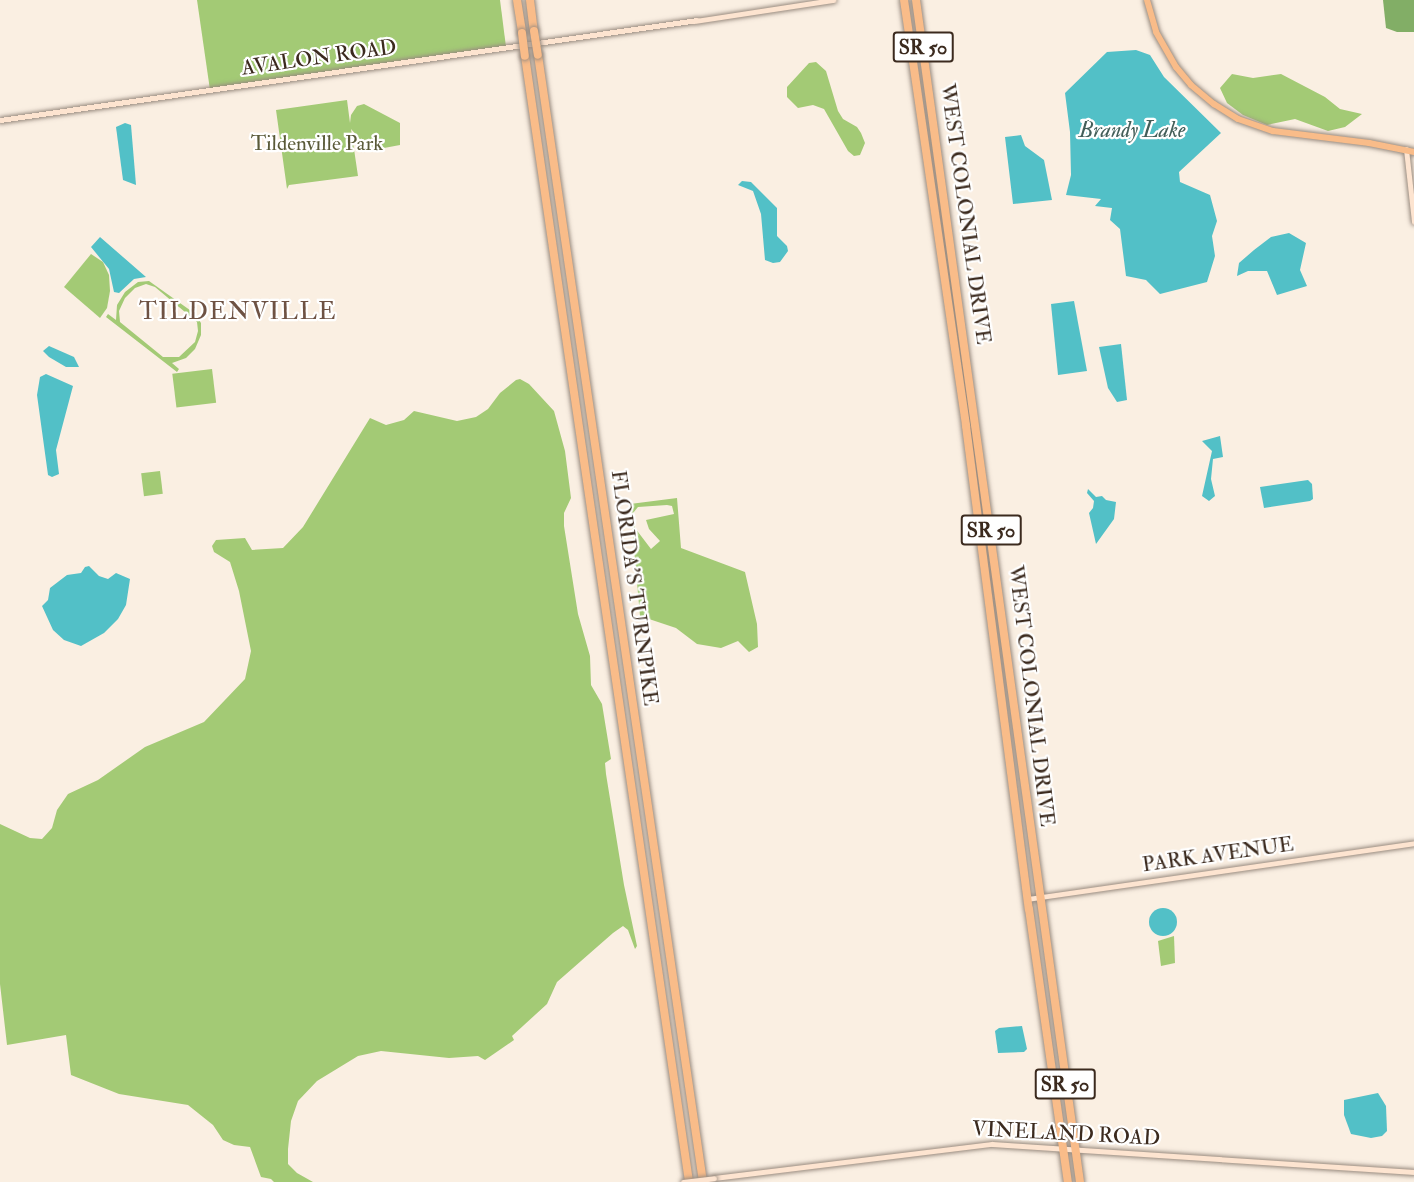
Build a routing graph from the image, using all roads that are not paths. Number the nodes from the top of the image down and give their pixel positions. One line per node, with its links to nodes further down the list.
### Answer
1 (517, 0): 36 (highway, FLORIDA'S TURNPIKE, bridge)
2 (530, 0): 37 (highway, FLORIDA'S TURNPIKE, bridge)
3 (833, 0): 7 (main road, AVALON ROAD)
4 (904, 0): 10 (highway, WEST COLONIAL DRIVE / SR 50)
5 (916, 0): 12 (highway, WEST COLONIAL DRIVE / SR 50)
6 (1147, 0): 8 (main road)
7 (0, 120)
8 (1406, 149): 9 (main road); 13 (main road)
9 (1414, 152)
10 (930, 172): 11 (highway, WEST COLONIAL DRIVE / SR 50); 12 (highway)
11 (935, 208): 14 (highway); 15 (highway, WEST COLONIAL DRIVE / SR 50)
12 (946, 210): 14 (highway, WEST COLONIAL DRIVE / SR 50)
13 (1414, 222)
14 (949, 228): 16 (highway, WEST COLONIAL DRIVE / SR 50)
15 (966, 426): 16 (highway); 17 (highway, WEST COLONIAL DRIVE / SR 50)
16 (978, 435): 18 (highway, WEST COLONIAL DRIVE / SR 50)
17 (970, 461): 18 (highway); 19 (highway, WEST COLONIAL DRIVE / SR 50)
18 (987, 500): 21 (highway, WEST COLONIAL DRIVE / SR 50)
19 (992, 628): 20 (highway, WEST COLONIAL DRIVE / SR 50); 21 (highway)
20 (996, 657): 22 (highway); 23 (highway, WEST COLONIAL DRIVE / SR 50)
21 (1008, 659): 22 (highway, WEST COLONIAL DRIVE / SR 50)
22 (1012, 686): 24 (highway, WEST COLONIAL DRIVE / SR 50)
23 (1013, 789): 24 (highway); 27 (highway, WEST COLONIAL DRIVE / SR 50)
24 (1028, 814): 26 (highway, WEST COLONIAL DRIVE / SR 50)
25 (1414, 843): 26 (main road, PARK AVENUE)
26 (1039, 898): 27 (main road, PARK AVENUE); 30 (highway, WEST COLONIAL DRIVE / SR 50)
27 (1027, 899): 28 (highway, WEST COLONIAL DRIVE / SR 50)
28 (1039, 980): 29 (highway, WEST COLONIAL DRIVE / SR 50); 30 (highway)
29 (1044, 1015): 31 (highway); 32 (highway, WEST COLONIAL DRIVE / SR 50)
30 (1056, 1018): 31 (highway, WEST COLONIAL DRIVE / SR 50)
31 (1061, 1056): 33 (highway, WEST COLONIAL DRIVE / SR 50)
32 (1063, 1149): 33 (main road, VINELAND ROAD); 35 (main road, VINELAND ROAD, bridge); 38 (highway, WEST COLONIAL DRIVE / SR 50)
33 (1075, 1150): 34 (main road, VINELAND ROAD); 39 (highway, WEST COLONIAL DRIVE / SR 50)
34 (1414, 1172)
35 (682, 1182)
36 (689, 1182)
37 (702, 1182)
38 (1068, 1182)
39 (1080, 1182)

